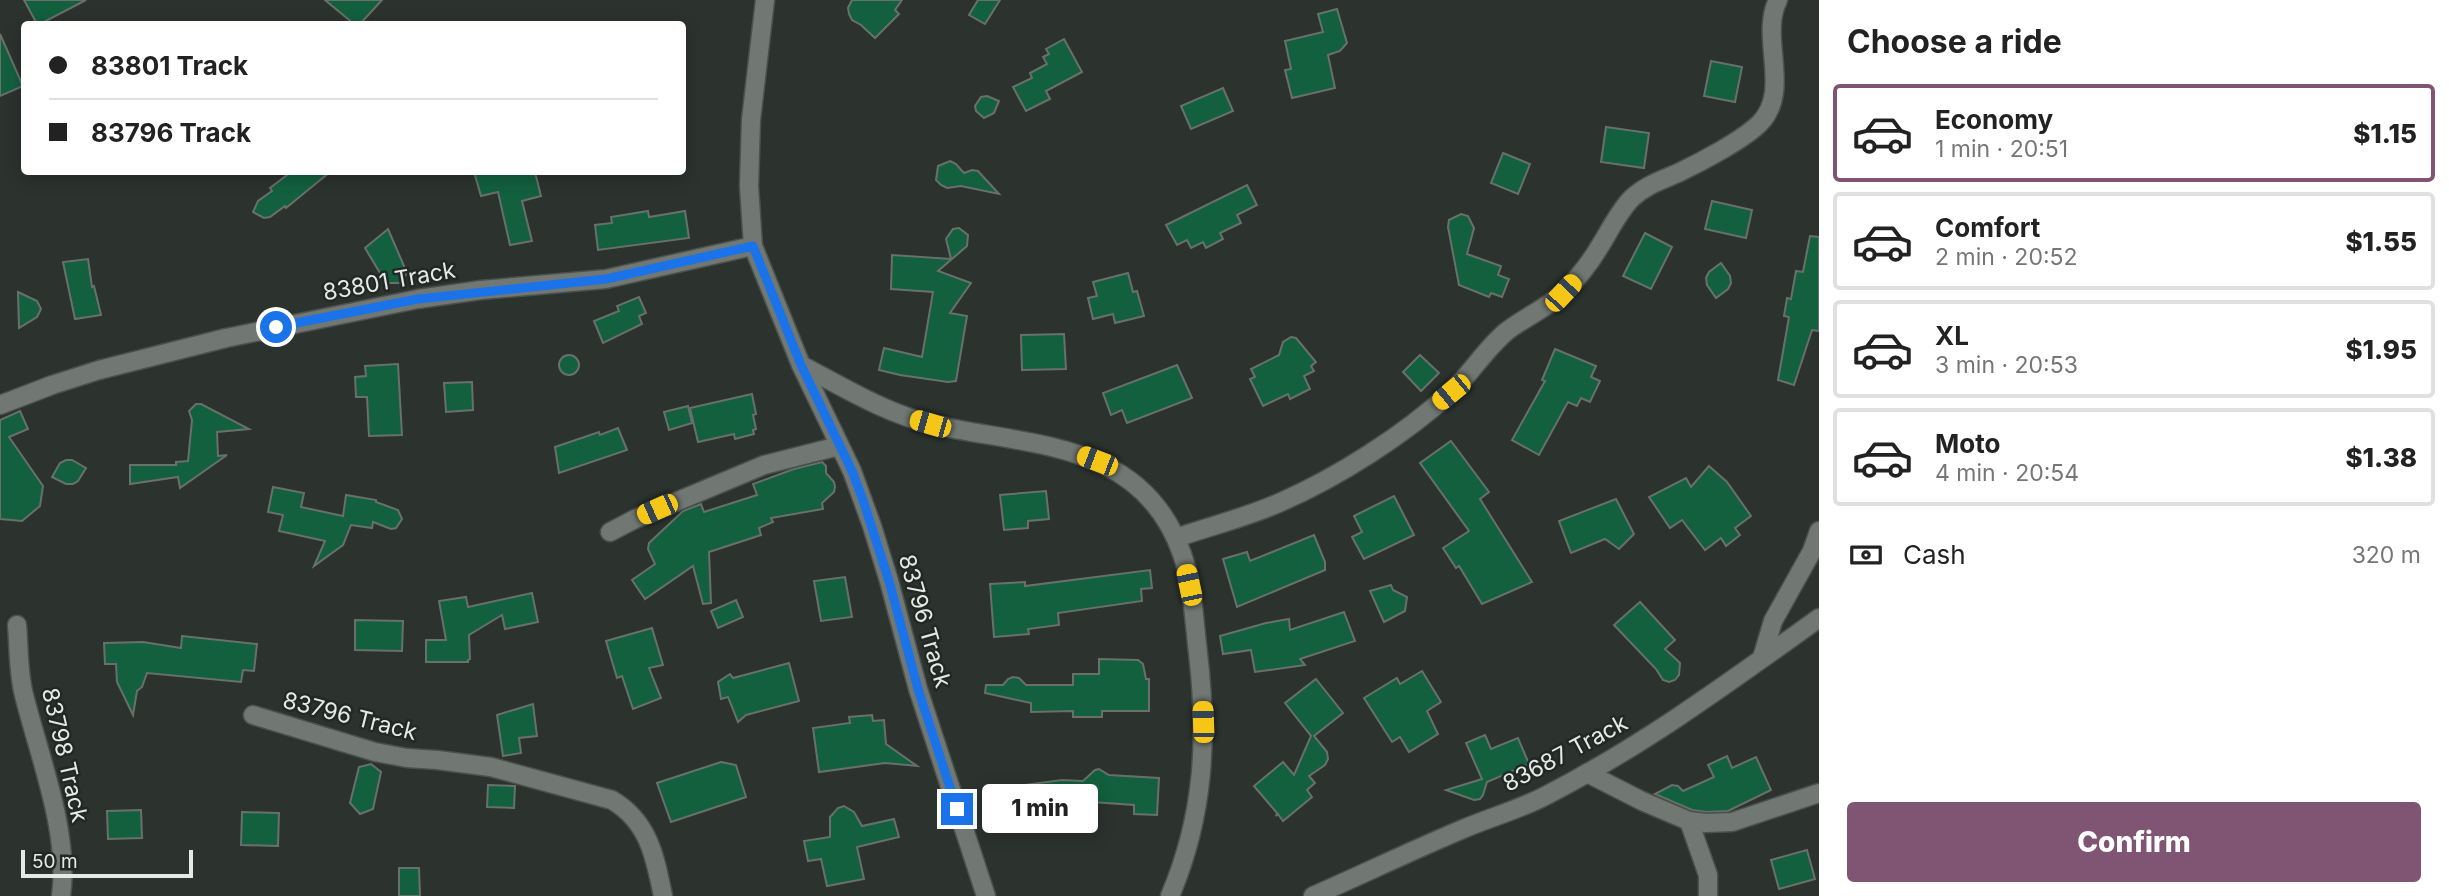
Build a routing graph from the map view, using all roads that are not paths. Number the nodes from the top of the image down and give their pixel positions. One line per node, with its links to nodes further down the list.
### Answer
1 (765, 0): 3 (street, 83796 Track)
2 (1778, 0): 9 (street)
3 (753, 246): 4 (street, 83796 Track); 5 (street, 83801 Track)
4 (801, 365): 6 (street, 83796 Track); 9 (street)
5 (0, 405)
6 (839, 446): 8 (street); 19 (street, 83796 Track)
7 (1819, 531): 12 (street)
8 (610, 532)
9 (1176, 538): 20 (street)
10 (1819, 618): 12 (street, 83687 Track)
11 (17, 625): 17 (street, 83798 Track)
12 (1762, 658): 14 (street, 83687 Track)
13 (253, 715): 18 (street, 83796 Track)
14 (1587, 773): 16 (street); 21 (street, 83687 Track)
15 (1819, 793): 16 (street)
16 (1689, 821): 22 (street)
17 (61, 896)
18 (663, 896)
19 (986, 896)
20 (1170, 896)
21 (1313, 896)
22 (1708, 896)

